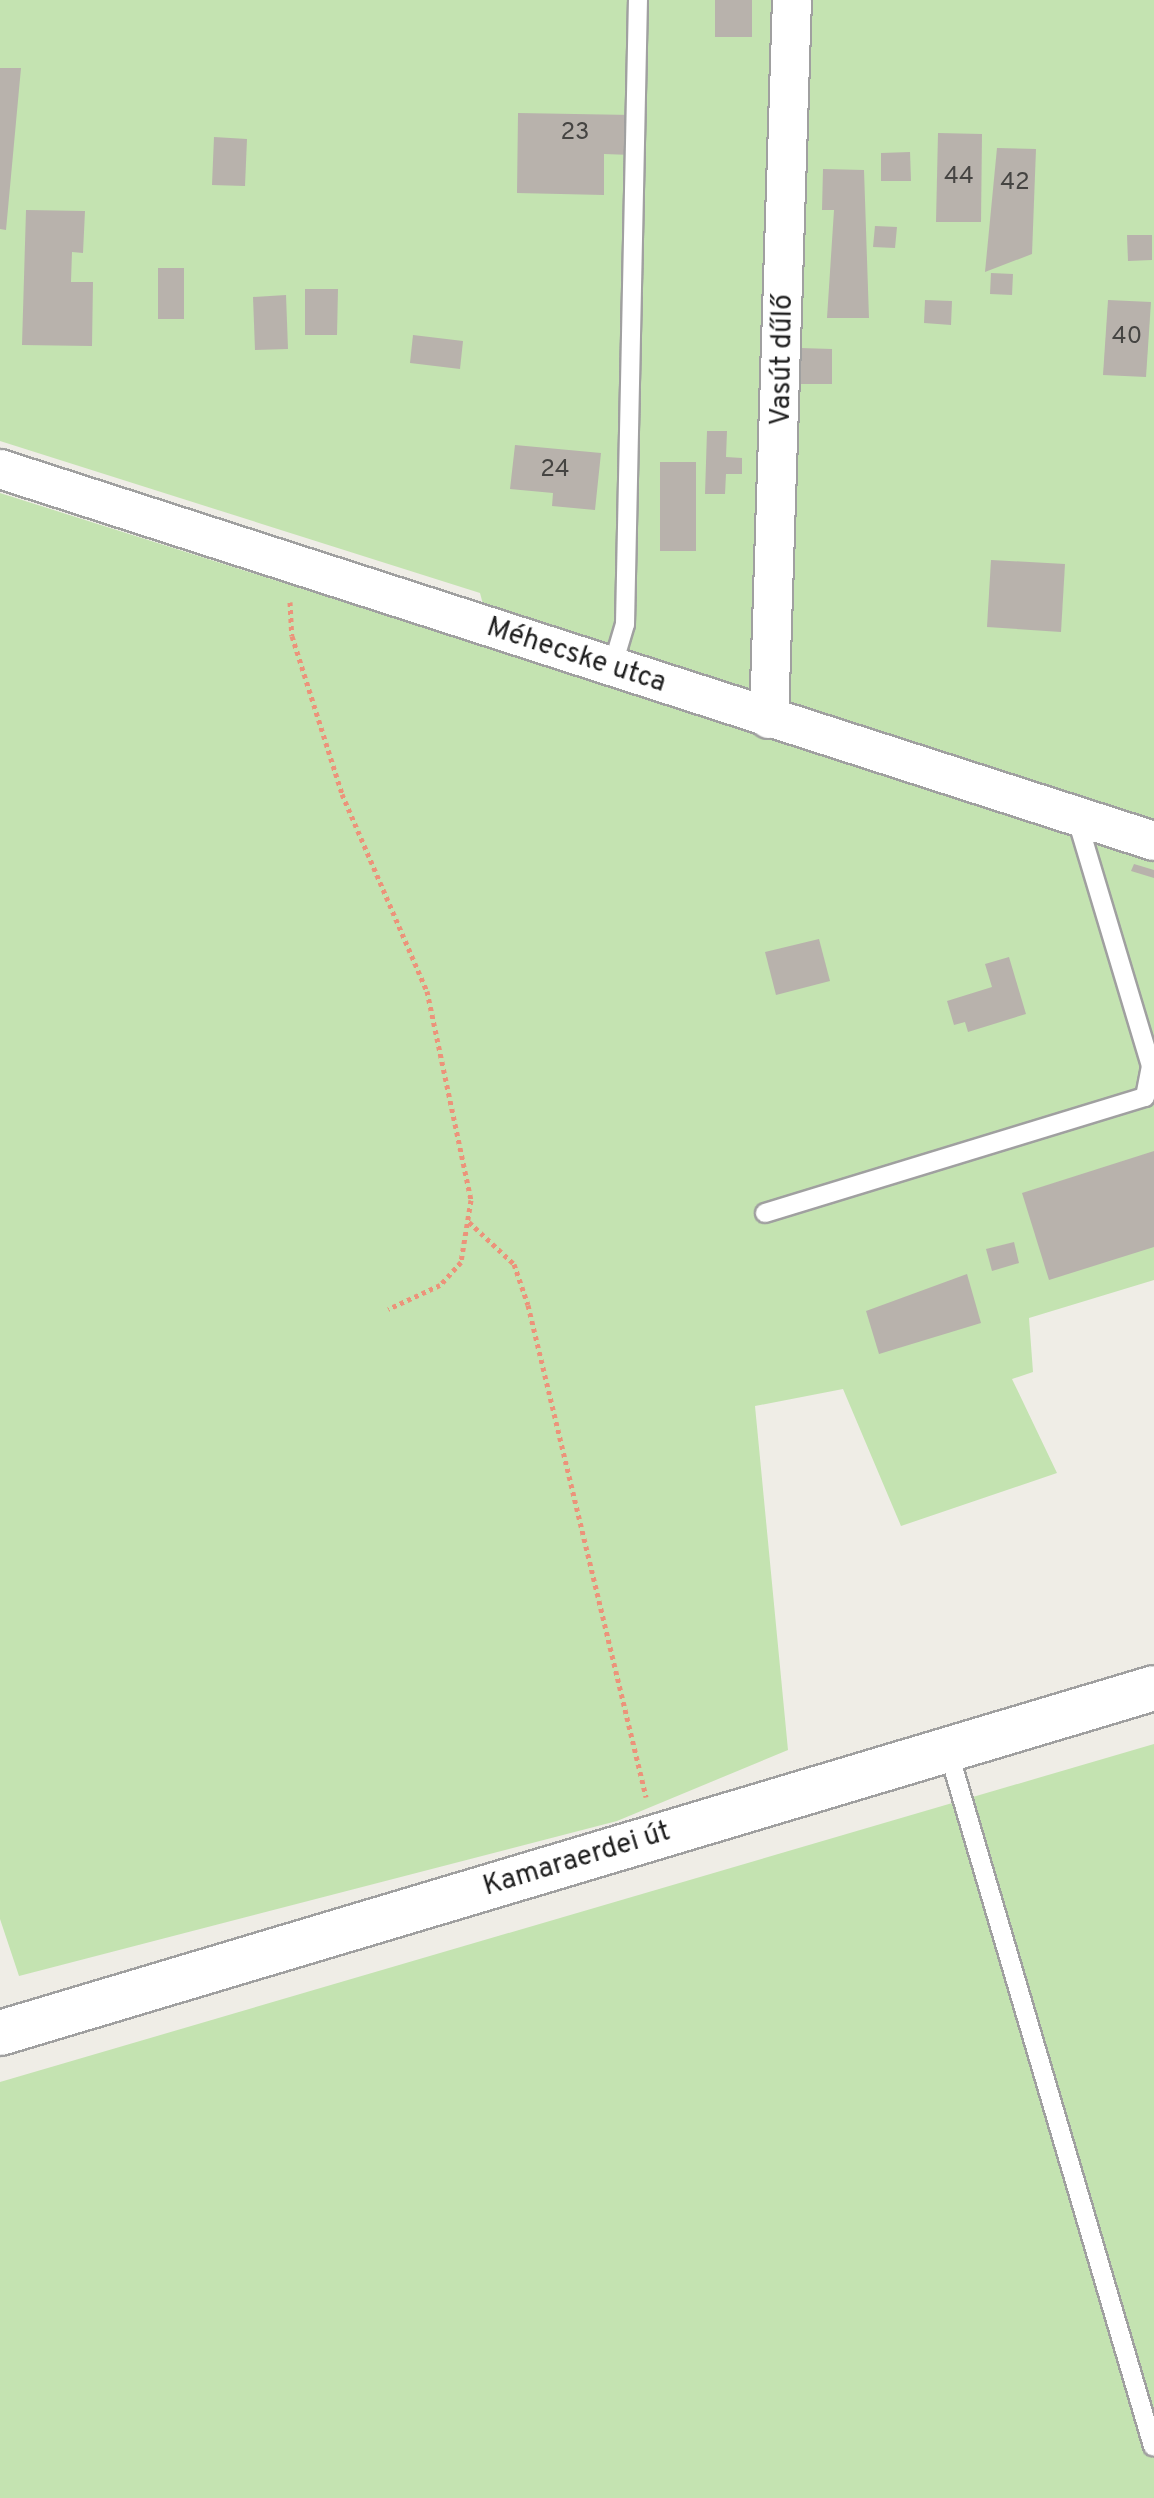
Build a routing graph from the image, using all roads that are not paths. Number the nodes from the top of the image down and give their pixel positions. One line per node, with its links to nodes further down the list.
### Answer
1 (638, 0): 4 (lane)
2 (792, 0): 5 (street, Vasút dűlő)
3 (0, 469): 4 (street, Méhecske utca)
4 (612, 668): 5 (street, Méhecske utca)
5 (769, 719): 6 (street, Méhecske utca)
6 (1076, 816): 7 (street, Méhecske utca); 8 (lane)
7 (1154, 841)
8 (765, 1213)
9 (1154, 1688): 10 (street, Kamaraerdei út)
10 (948, 1750): 11 (street, Kamaraerdei út); 12 (lane)
11 (0, 2033)
12 (1153, 2446)

